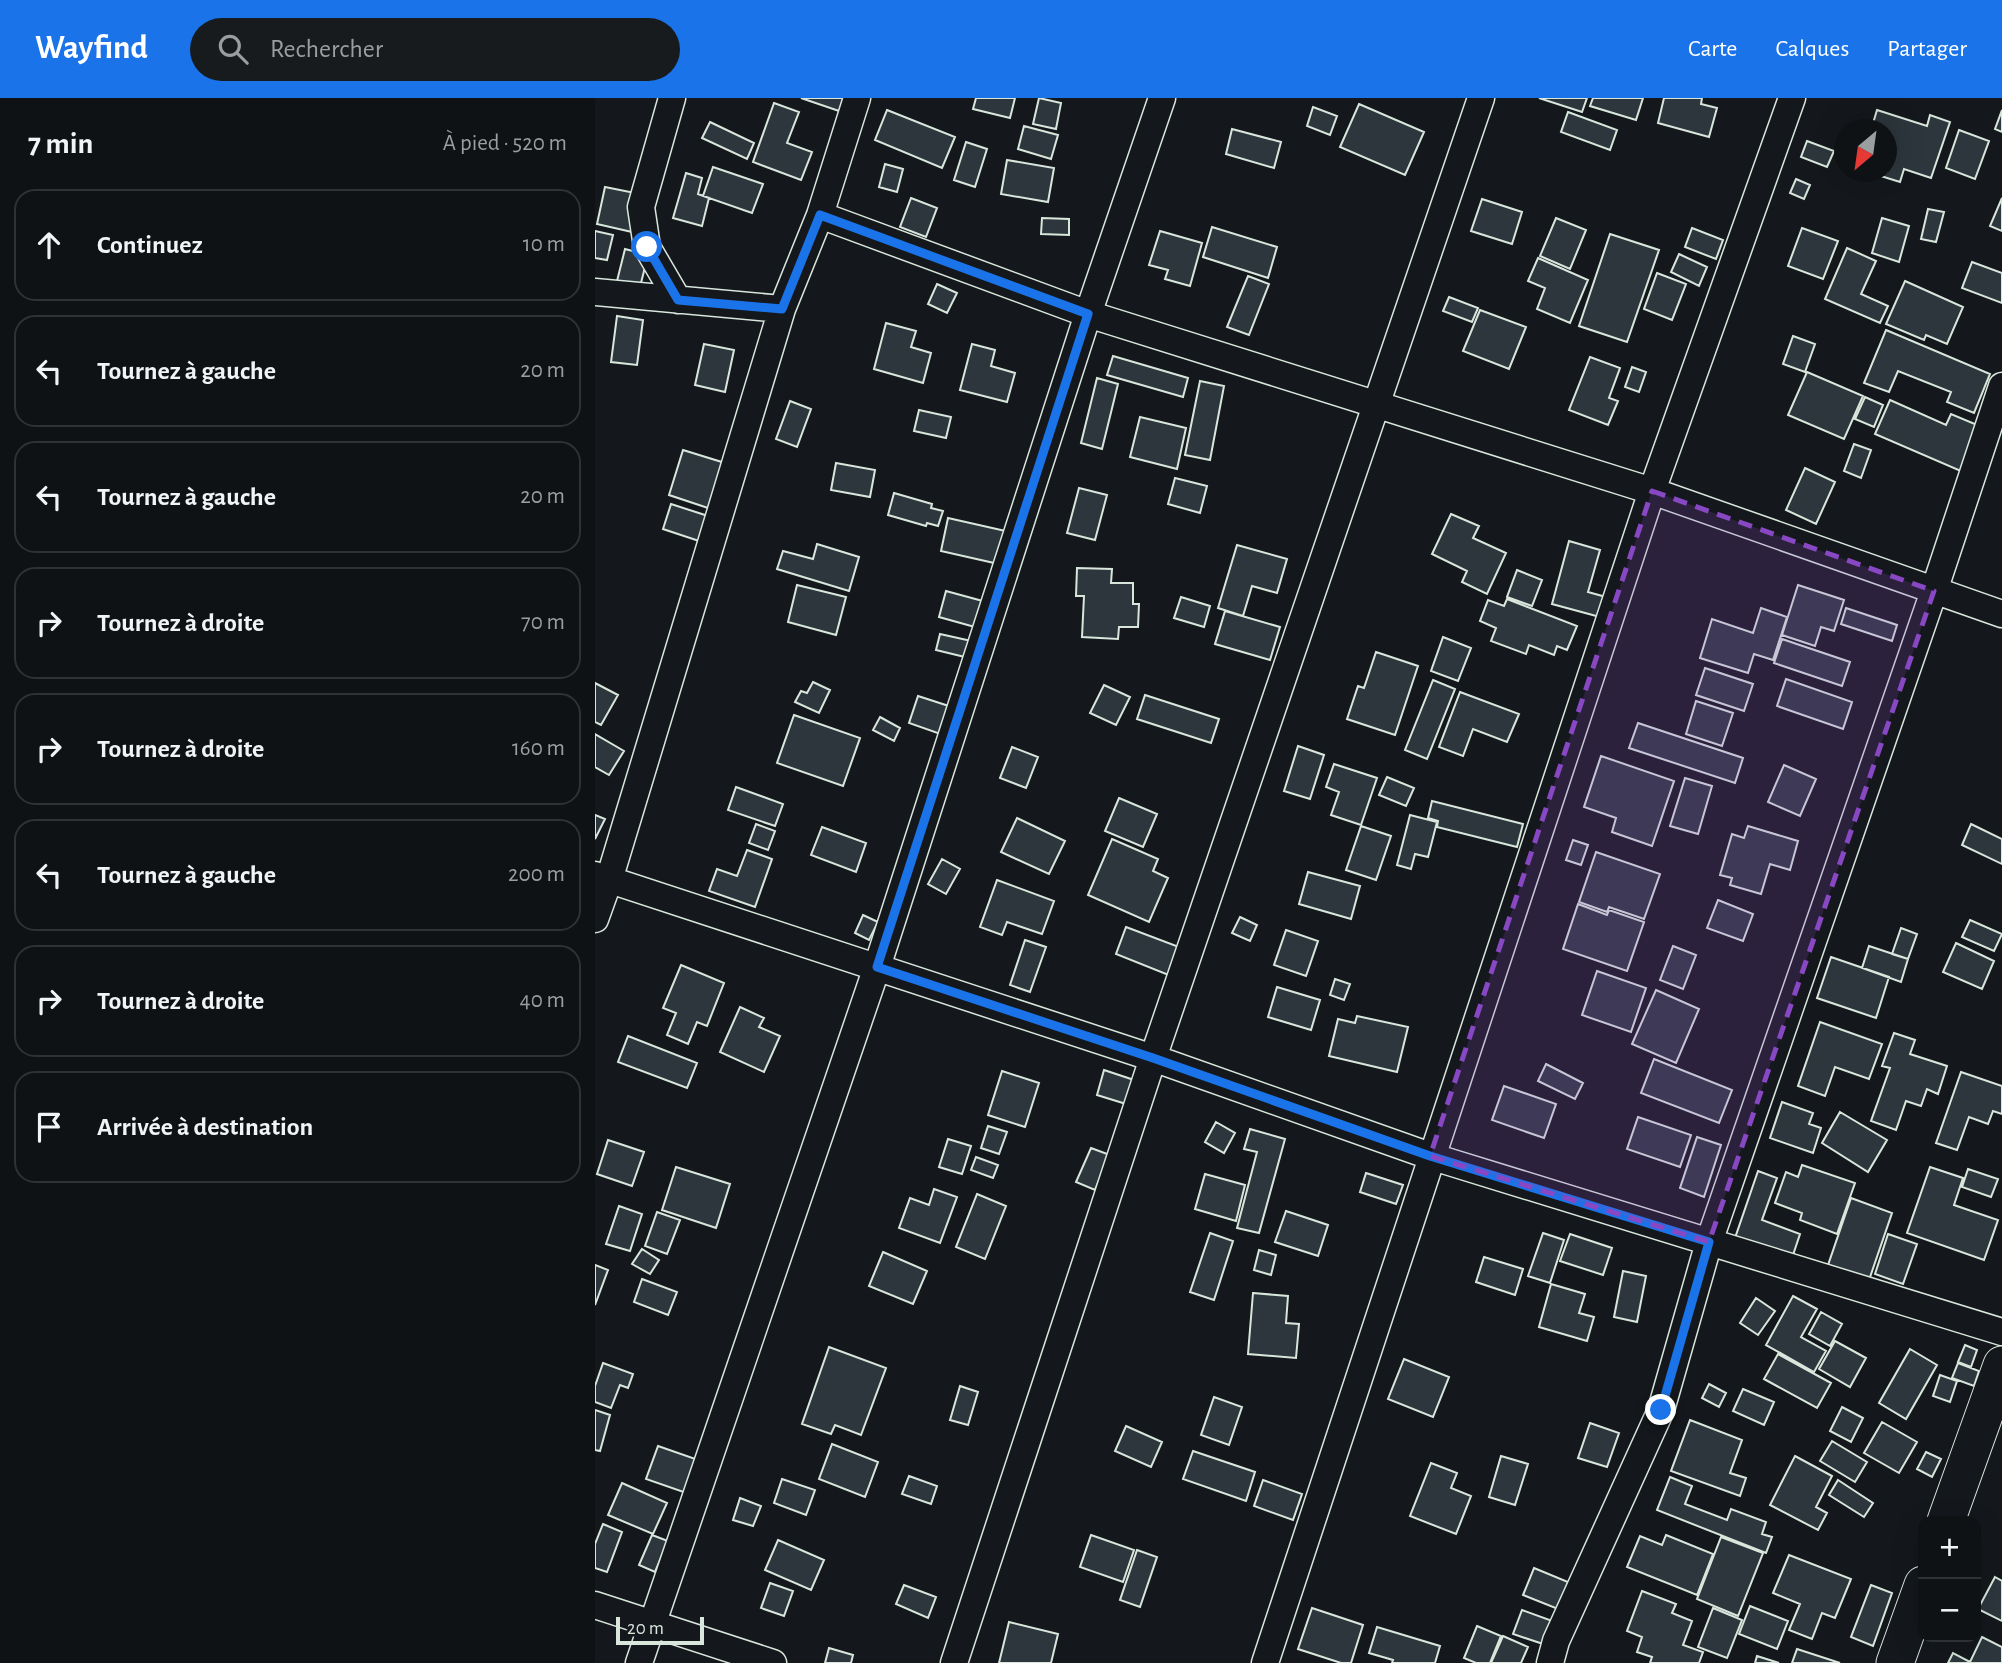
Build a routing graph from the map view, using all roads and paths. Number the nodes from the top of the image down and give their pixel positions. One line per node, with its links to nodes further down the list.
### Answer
1 (673, 98): 8 (street)
2 (857, 98): 6 (street)
3 (1163, 98): 10 (street)
4 (1481, 98): 12 (street)
5 (1793, 98): 13 (street)
6 (820, 215): 9 (street); 10 (street)
7 (595, 292): 8 (street)
8 (678, 300): 9 (street)
9 (782, 309): 16 (street)
10 (1088, 314): 12 (street); 18 (street)
11 (2002, 386): 14 (street)
12 (1377, 405): 13 (street); 19 (street)
13 (1652, 491): 14 (street); 20 (street)
14 (1934, 591): 15 (street); 21 (street)
15 (2002, 614)
16 (602, 878): 17 (street); 18 (street)
17 (595, 919)
18 (877, 967): 19 (street); 27 (street)
19 (1153, 1058): 20 (street); 30 (street)
20 (1430, 1156): 21 (street); 31 (street)
21 (1709, 1242): 22 (street); 32 (street)
22 (2002, 1332)
23 (2002, 1365): 24 (street)
24 (1948, 1516)
25 (1918, 1599): 33 (street)
26 (595, 1605): 27 (street)
27 (653, 1624): 28 (street); 29 (street)
28 (639, 1663)
29 (773, 1663)
30 (954, 1663)
31 (1265, 1663)
32 (1550, 1663)
33 (1895, 1663)

